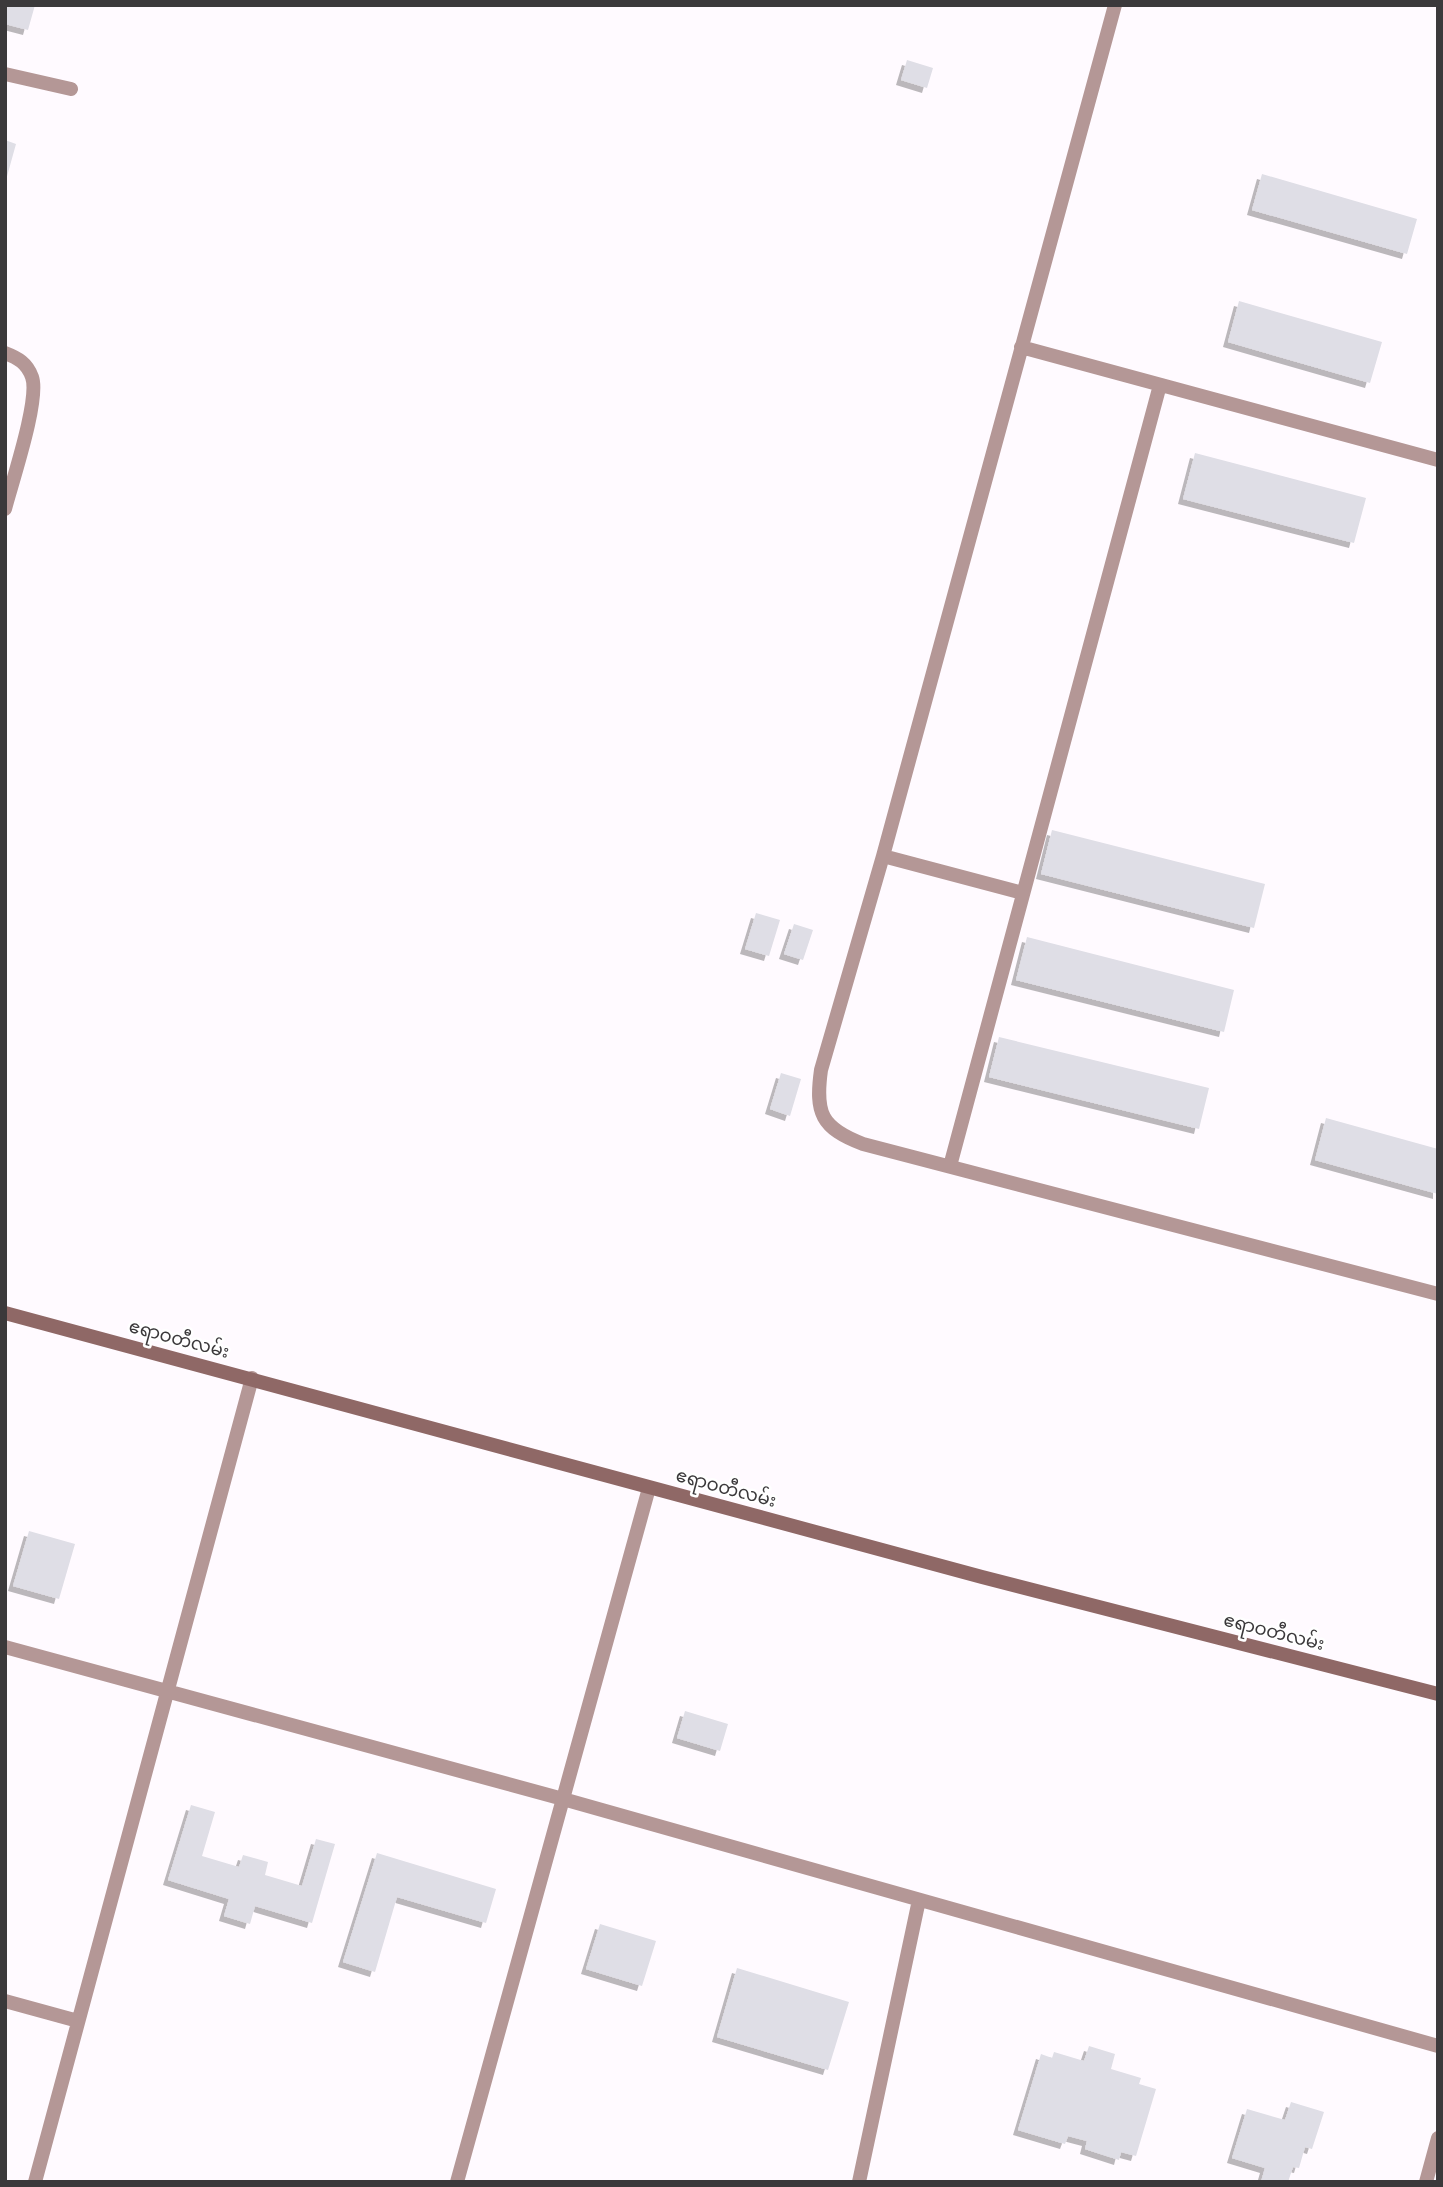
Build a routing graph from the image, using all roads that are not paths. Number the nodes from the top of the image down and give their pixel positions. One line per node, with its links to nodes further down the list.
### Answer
1 (1115, 5): 4 (street)
2 (5, 74): 3 (street)
3 (71, 89)
4 (1021, 348): 6 (street); 9 (street)
5 (5, 353): 8 (street)
6 (1160, 385): 7 (street); 10 (street)
7 (1438, 460)
8 (5, 509)
9 (883, 856): 10 (street); 11 (street)
10 (1023, 893): 11 (street)
11 (950, 1166): 12 (street)
12 (1438, 1294)
13 (5, 1313): 14 (street, ဧရာဝတီလမ်း)
14 (252, 1378): 15 (street, ဧရာဝတီလမ်း); 17 (street)
15 (649, 1488): 18 (street, ဧရာဝတီလမ်း); 19 (street)
16 (5, 1647): 17 (street)
17 (168, 1689): 19 (street); 22 (street)
18 (1438, 1694)
19 (563, 1799): 20 (street); 26 (street)
20 (919, 1900): 23 (street); 27 (street)
21 (5, 2001): 22 (street)
22 (78, 2021): 25 (street)
23 (1438, 2046)
24 (1438, 2138): 28 (street)
25 (35, 2182)
26 (457, 2182)
27 (859, 2182)
28 (1426, 2182)

